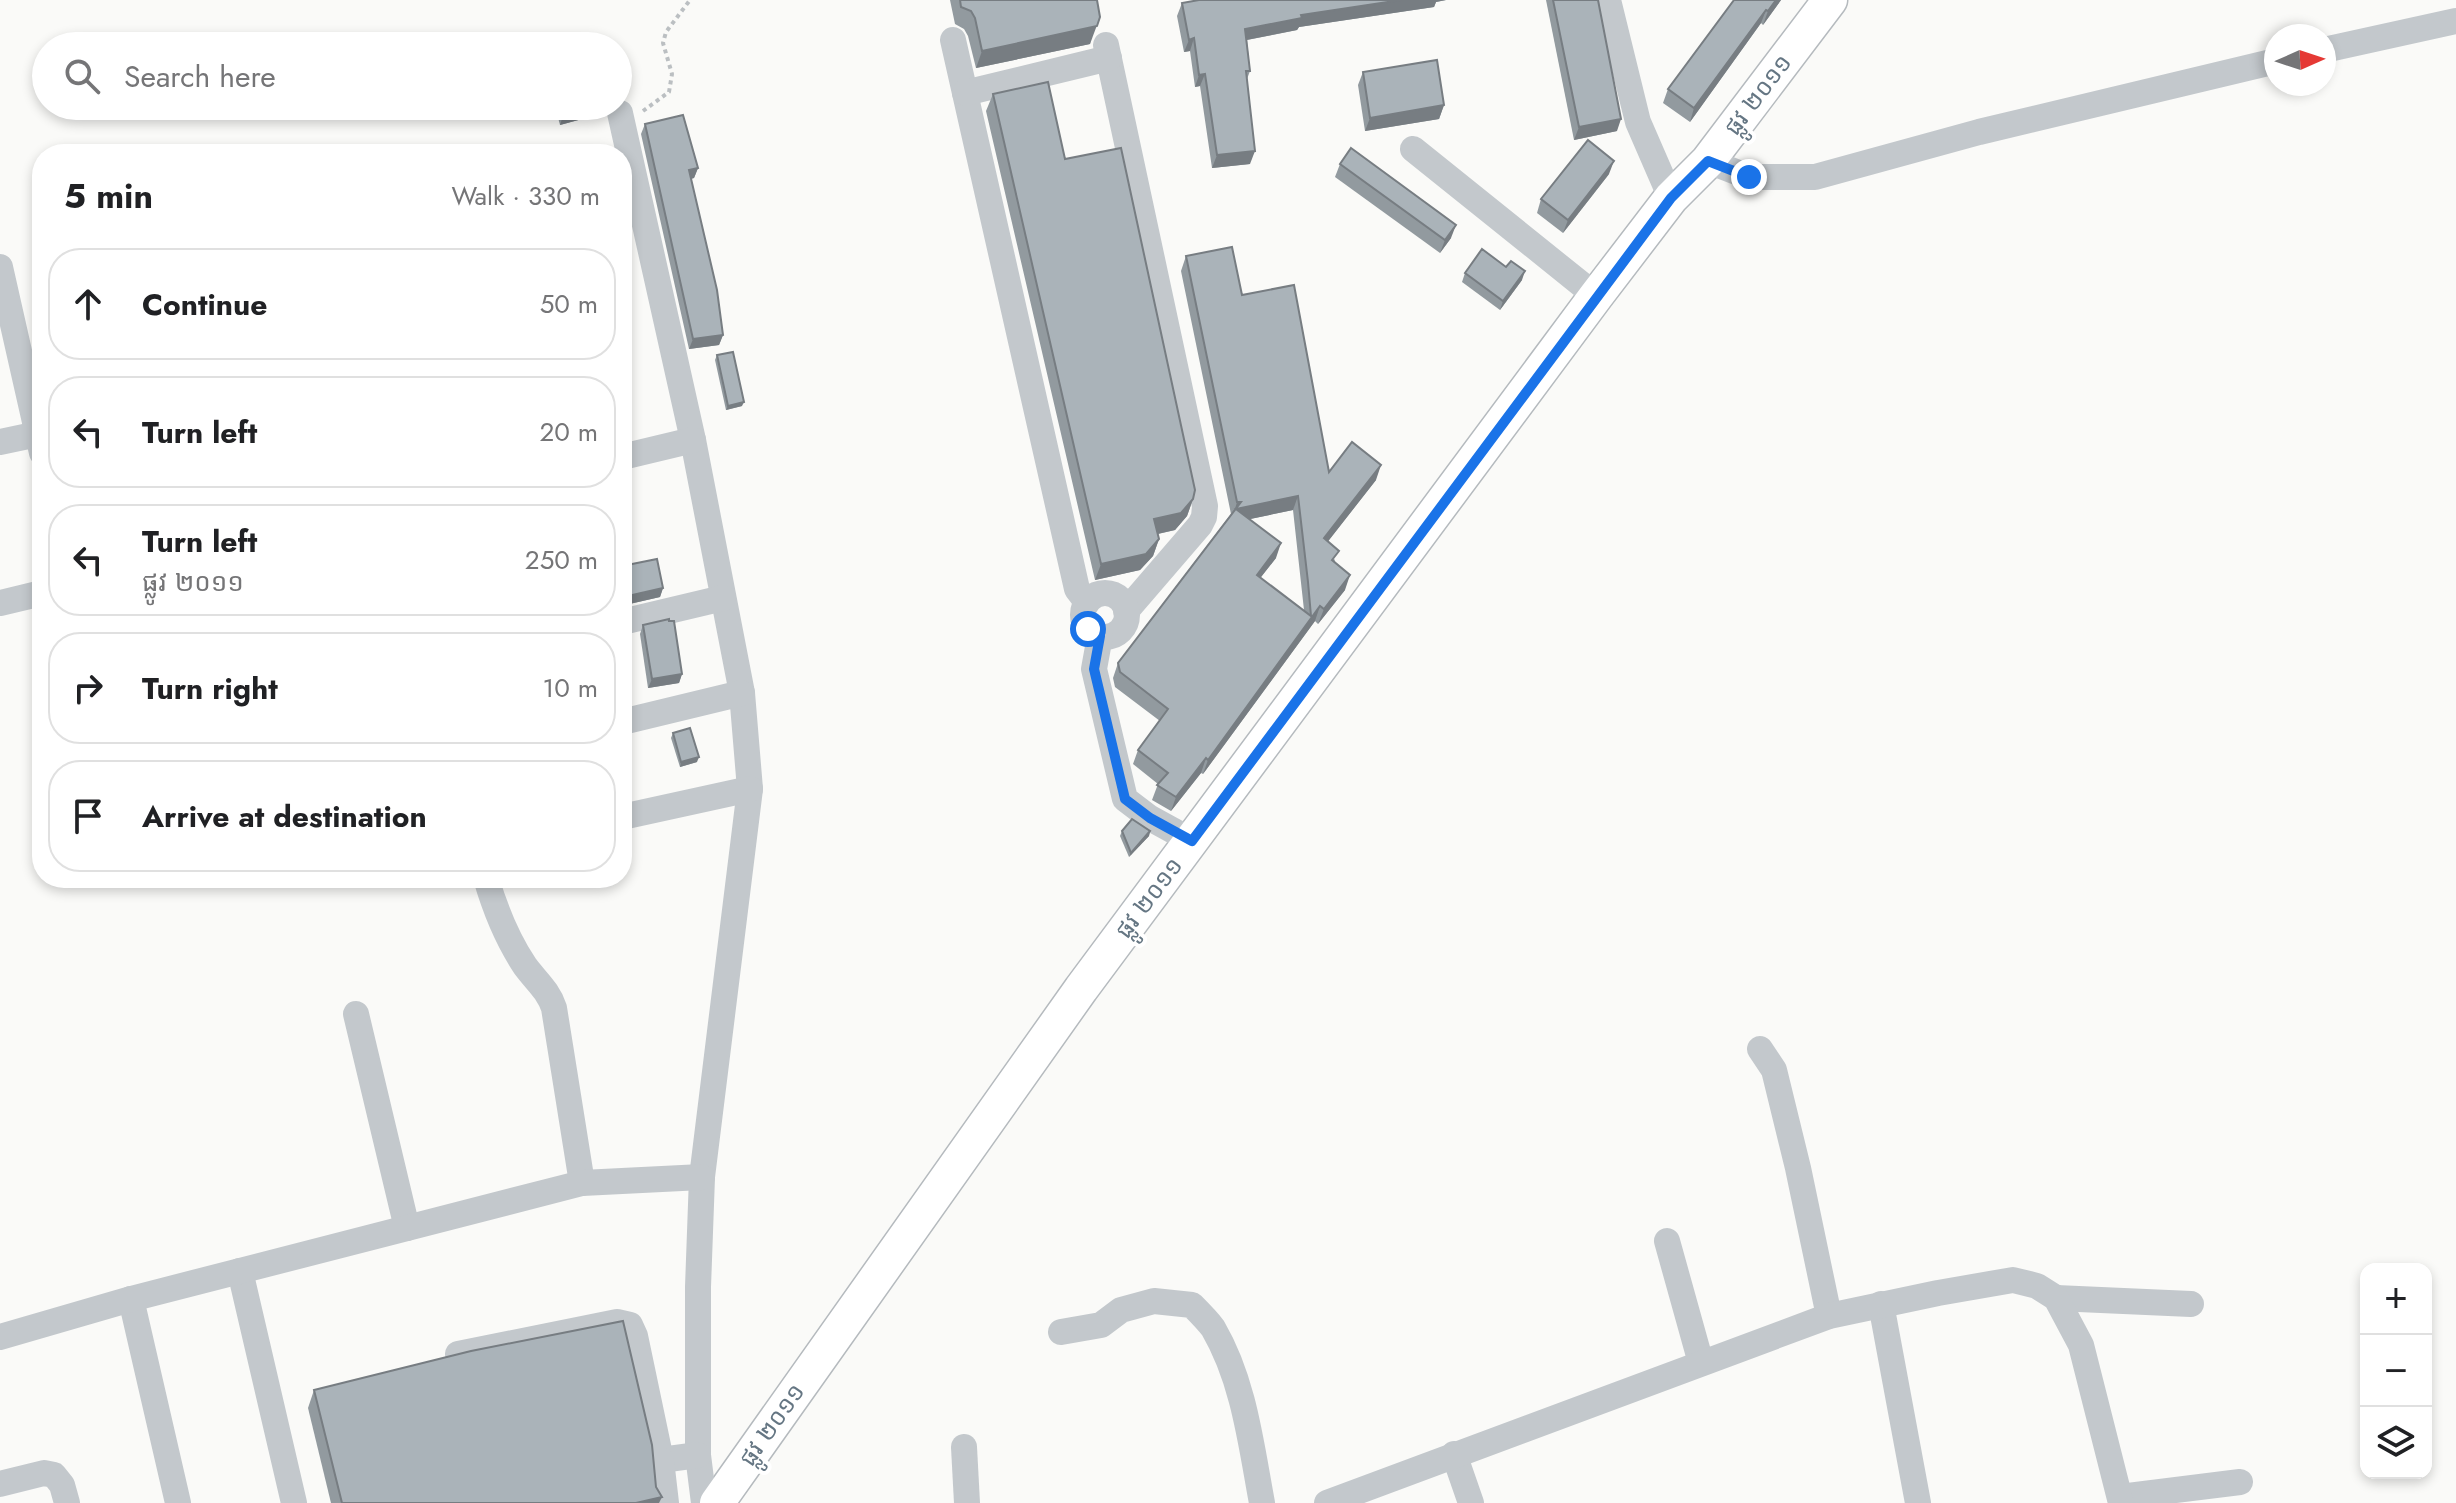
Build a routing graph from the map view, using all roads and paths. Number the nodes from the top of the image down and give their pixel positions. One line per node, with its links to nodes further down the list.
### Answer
1 (690, 0): 9 (path)
2 (1608, 0): 15 (street)
3 (1830, 0): 13 (main road, ផ្លូវ ២០១១)
4 (2456, 21): 6 (street)
5 (953, 40): 8 (street)
6 (2336, 47)
7 (2264, 64): 13 (street)
8 (965, 93): 26 (street); 28 (street)
9 (632, 114)
10 (622, 120): 11 (street)
11 (627, 144)
12 (1413, 149): 17 (street)
13 (1708, 161): 15 (main road, ផ្លូវ ២០១១)
14 (632, 166): 20 (street)
15 (1671, 198): 17 (main road, ផ្លូវ ២០១១)
16 (0, 267): 18 (street)
17 (1596, 296): 35 (main road, ផ្លូវ ២០១១)
18 (6, 319): 19 (street)
19 (32, 414)
20 (693, 440): 23 (street); 25 (street)
21 (0, 442): 22 (street)
22 (32, 443)
23 (632, 455)
24 (32, 595): 27 (street)
25 (723, 598): 29 (street); 31 (street)
26 (1087, 602): 28 (street); 30 (street)
27 (0, 603)
28 (1126, 611): 30 (street)
29 (632, 620)
30 (1100, 636): 35 (street)
31 (742, 693): 32 (street); 33 (street)
32 (632, 720)
33 (750, 789): 34 (street); 39 (street)
34 (632, 815)
35 (1192, 841): 65 (main road, ផ្លូវ ២០១១)
36 (489, 888): 40 (street)
37 (356, 1014): 41 (street)
38 (1760, 1049): 48 (street)
39 (702, 1177): 40 (street); 55 (street)
40 (582, 1183): 41 (street)
41 (407, 1228): 43 (street)
42 (1667, 1241): 52 (street)
43 (240, 1271): 45 (street); 62 (street)
44 (2056, 1298): 46 (street); 47 (street); 59 (street)
45 (131, 1299): 50 (street); 60 (street)
46 (1881, 1304): 48 (street); 70 (street)
47 (2191, 1304)
48 (1829, 1316): 52 (street)
49 (1061, 1332): 67 (street)
50 (0, 1337)
51 (458, 1354): 56 (street)
52 (1701, 1363): 54 (street)
53 (964, 1447): 66 (street)
54 (1454, 1454): 68 (street); 69 (street)
55 (698, 1455): 56 (street); 64 (street)
56 (661, 1460): 63 (street)
57 (2240, 1482): 59 (street)
58 (0, 1484): 61 (street)
59 (2120, 1500)
60 (175, 1502)
61 (67, 1503)
62 (294, 1503)
63 (666, 1503)
64 (704, 1503)
65 (717, 1503)
66 (967, 1503)
67 (1262, 1503)
68 (1327, 1503)
69 (1471, 1503)
70 (1918, 1503)

